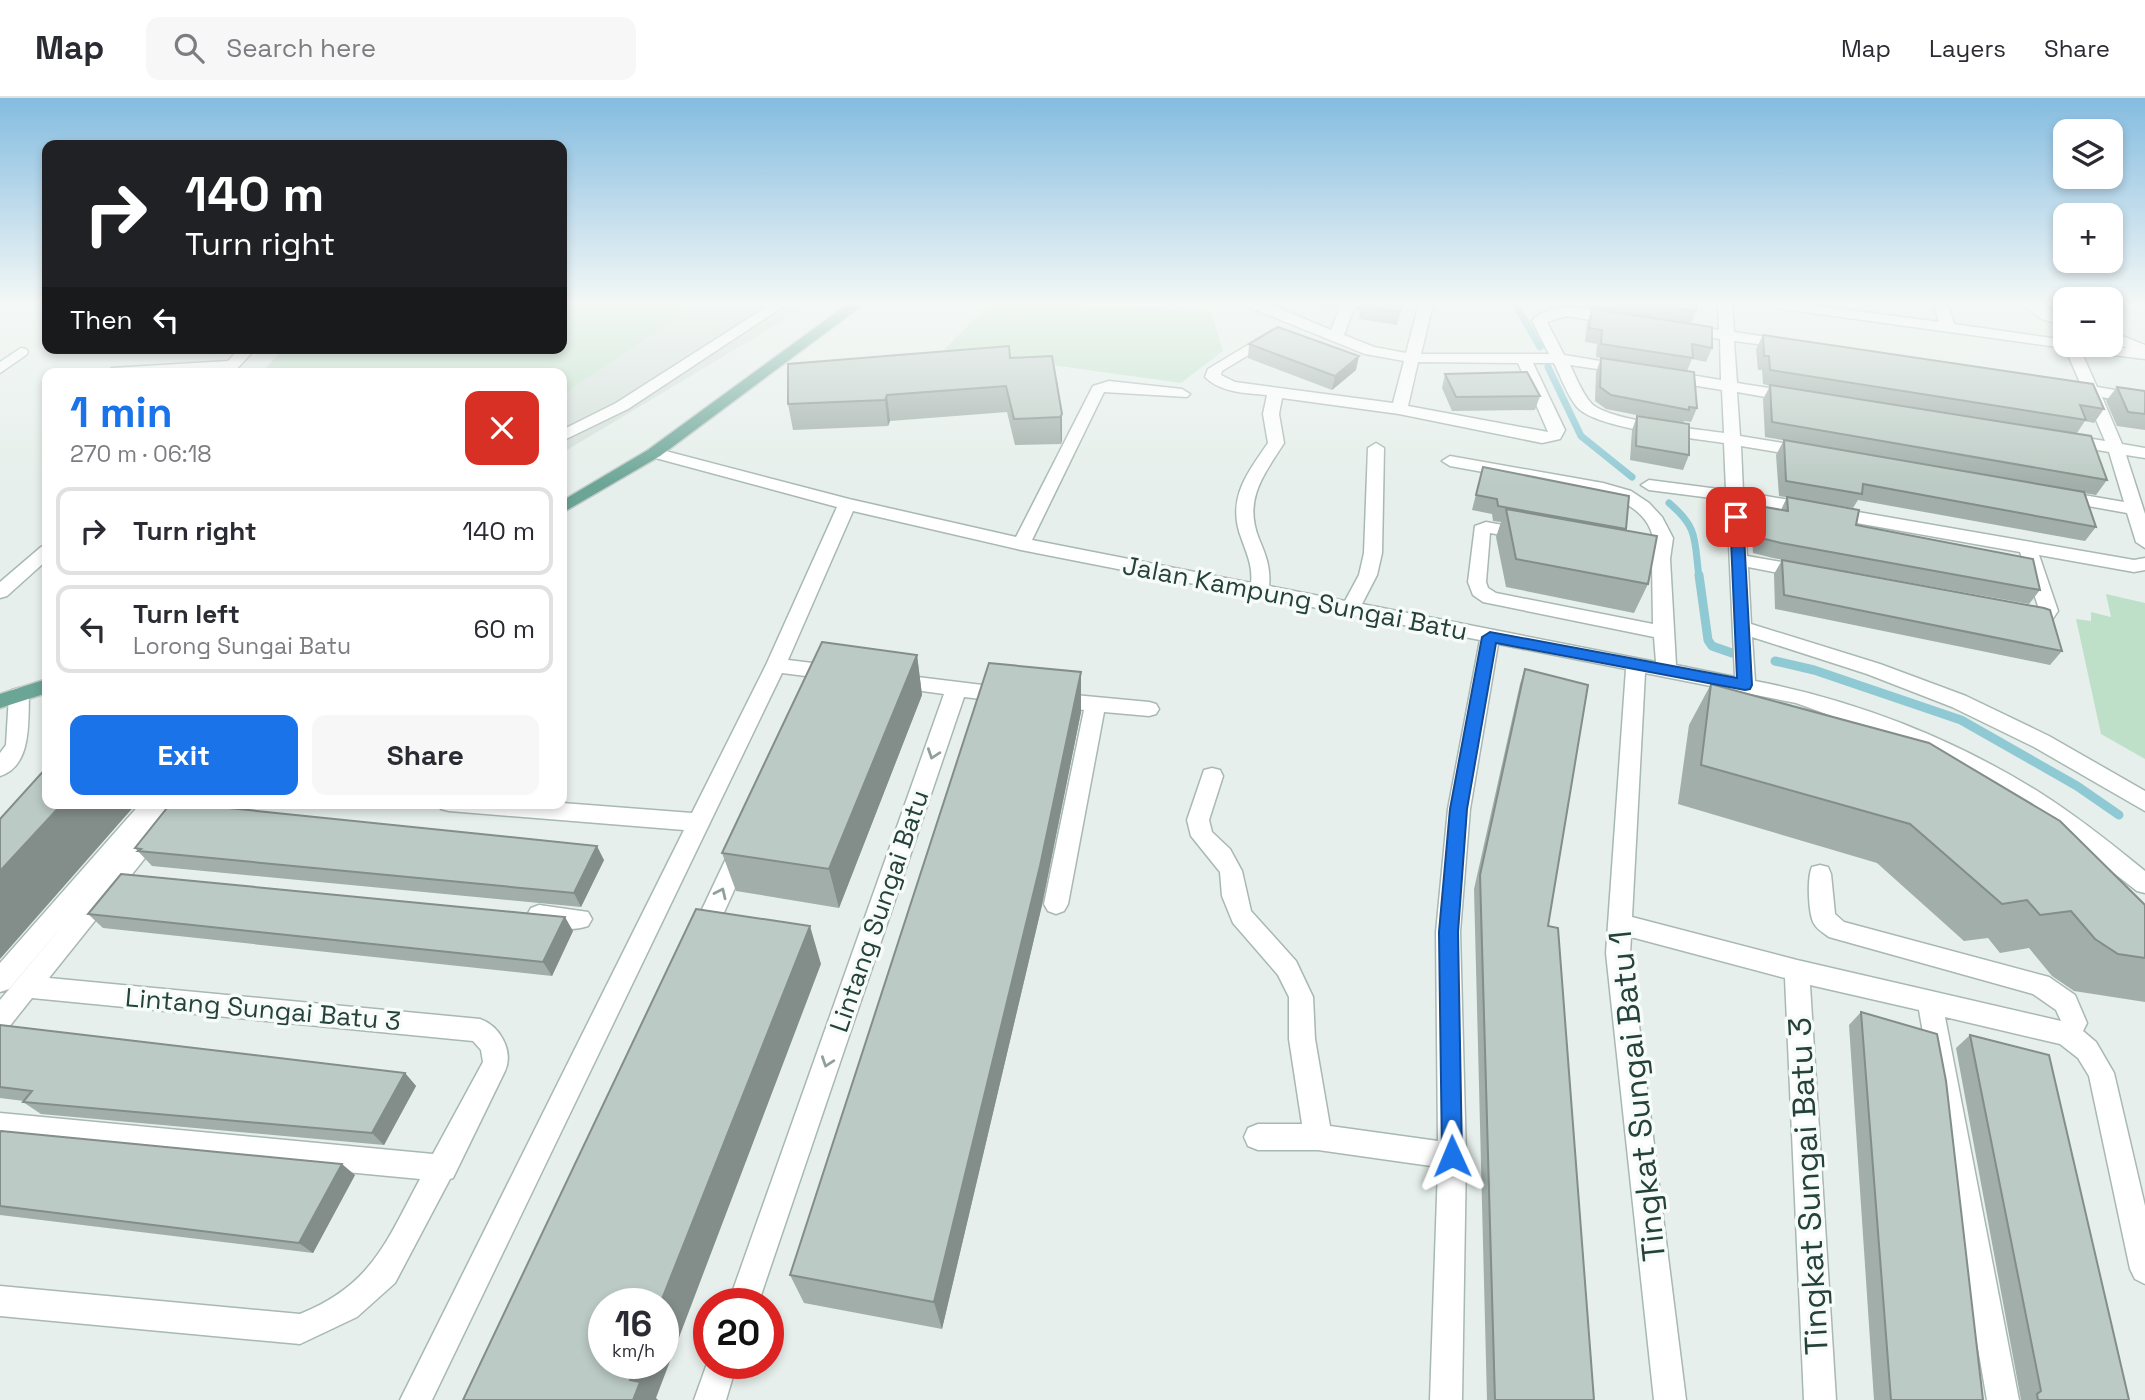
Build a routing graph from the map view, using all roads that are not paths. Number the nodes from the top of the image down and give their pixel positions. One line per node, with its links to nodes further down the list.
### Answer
1 (686, 365): 18 (street)
2 (771, 365): 23 (main road)
3 (1222, 365): 13 (street)
4 (1409, 365): 17 (street)
5 (1527, 365): 17 (street)
6 (1564, 365): 20 (street)
7 (1596, 365): 11 (street)
8 (1729, 365): 11 (street)
9 (2079, 365): 12 (street)
10 (2051, 384): 12 (street)
11 (1730, 387): 15 (street); 20 (street)
12 (2091, 391): 16 (street); 22 (street)
13 (1275, 392): 17 (street); 43 (street)
14 (1182, 394): 35 (street)
15 (1812, 400)
16 (2145, 400)
17 (1399, 409)
18 (567, 434)
19 (2047, 437): 22 (street)
20 (1732, 438): 25 (street); 29 (street)
21 (1376, 448): 45 (street)
22 (2116, 448): 24 (street); 30 (street)
23 (654, 453): 31 (street, Jalan Kampung Sungai Batu); 32 (main road)
24 (2145, 453)
25 (1826, 455)
26 (1450, 461): 27 (street)
27 (1637, 490): 29 (street); 39 (street)
28 (2040, 493): 30 (street)
29 (1735, 496): 36 (street); 40 (street)
30 (2136, 499): 34 (street)
31 (847, 504): 35 (street, Jalan Kampung Sungai Batu); 50 (street)
32 (567, 505)
33 (1545, 537): 48 (street)
34 (2145, 542)
35 (1021, 544): 43 (street, Jalan Kampung Sungai Batu)
36 (2028, 548): 41 (street); 46 (street)
37 (1608, 549): 39 (street)
38 (42, 557): 44 (street)
39 (1661, 559): 48 (street)
40 (1738, 560): 42 (street); 47 (street)
41 (2145, 564)
42 (1820, 575)
43 (1259, 591): 45 (street, Jalan Kampung Sungai Batu)
44 (0, 592)
45 (1350, 609): 49 (street, Jalan Kampung Sungai Batu)
46 (2009, 611)
47 (1742, 628): 54 (street); 63 (street)
48 (1663, 632): 53 (street)
49 (1490, 637): 51 (street, Jalan Kampung Sungai Batu); 87 (street)
50 (776, 665): 52 (street); 67 (street)
51 (1636, 666): 53 (street, Jalan Kampung Sungai Batu); 76 (street, Tingkat Sungai Batu 1)
52 (823, 671): 56 (street); 57 (street)
53 (1667, 672): 54 (street, Jalan Kampung Sungai Batu)
54 (1745, 685): 72 (street, Jalan Kampung Sungai Batu)
55 (42, 688): 58 (main road)
56 (956, 690): 59 (street); 90 (street, Lintang Sungai Batu, one-way to 90)
57 (811, 697)
58 (10, 698): 61 (street)
59 (1095, 705): 60 (street); 73 (street)
60 (1149, 709)
61 (0, 768)
62 (1212, 776): 86 (street)
63 (2145, 803)
64 (149, 809): 79 (street)
65 (173, 809): 69 (street)
66 (528, 809): 67 (street)
67 (698, 822): 93 (street)
68 (754, 822): 77 (street, one-way to 68)
69 (118, 874): 71 (street); 80 (street)
70 (1820, 874): 83 (street)
71 (146, 877)
72 (2145, 884)
73 (1056, 904)
74 (512, 912): 75 (street)
75 (580, 919)
76 (1619, 923): 78 (street); 96 (street, Tingkat Sungai Batu 1)
77 (690, 960)
78 (1797, 971): 81 (street); 97 (street, Tingkat Sungai Batu 3)
79 (0, 981)
80 (27, 987): 82 (street); 88 (street, Lintang Sungai Batu 3)
81 (1930, 1002): 83 (street); 98 (street)
82 (0, 1019)
83 (2067, 1034): 89 (street)
84 (0, 1126): 88 (street)
85 (1258, 1136): 86 (street)
86 (1318, 1137): 87 (street)
87 (1452, 1156): 95 (street)
88 (443, 1168): 91 (street)
89 (2145, 1269)
90 (749, 1288)
91 (0, 1301)
92 (717, 1379): 94 (street)
93 (416, 1400)
94 (710, 1400)
95 (1447, 1400)
96 (1670, 1400)
97 (1819, 1400)
98 (2003, 1400)

